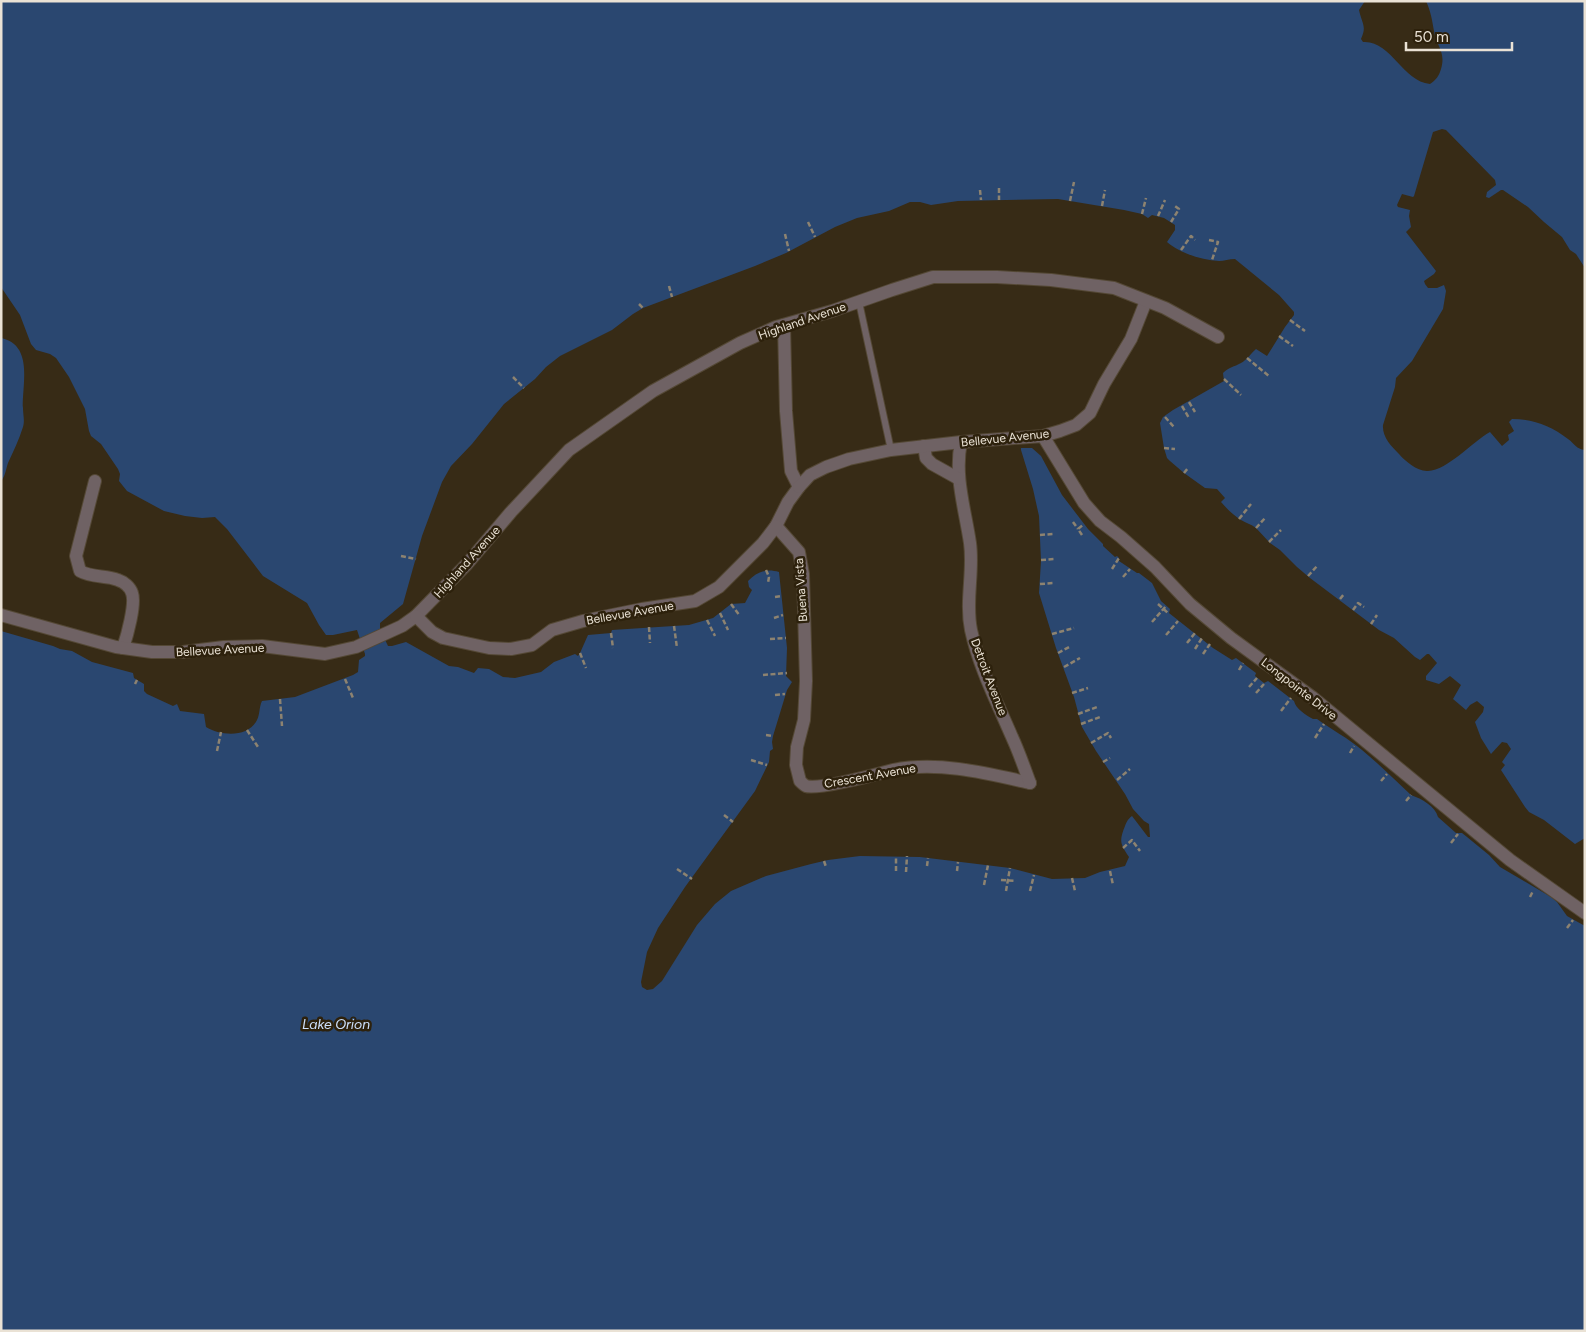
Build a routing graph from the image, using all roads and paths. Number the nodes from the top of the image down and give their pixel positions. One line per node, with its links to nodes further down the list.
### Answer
1 (1074, 182): 8 (path)
2 (999, 188): 7 (path)
3 (980, 190): 6 (path)
4 (1105, 190): 10 (path)
5 (1146, 198): 12 (path)
6 (981, 200)
7 (999, 200)
8 (1070, 200)
9 (1165, 200): 13 (path)
10 (1102, 206)
11 (1174, 206): 15 (path)
12 (1142, 214)
13 (1158, 216)
14 (808, 222): 17 (path)
15 (1172, 222)
16 (785, 234): 21 (path)
17 (815, 237)
18 (1195, 240): 20 (path)
19 (1209, 240): 22 (path)
20 (1181, 250)
21 (789, 251)
22 (1212, 260)
23 (669, 286): 24 (path)
24 (672, 297)
25 (1146, 300): 26 (street, Highland Avenue); 33 (street, Highland Avenue); 47 (street, Bellevue Avenue)
26 (859, 302): 30 (street, Highland Avenue); 52 (lane)
27 (640, 304): 28 (path)
28 (643, 308)
29 (1290, 320): 31 (path)
30 (784, 325): 57 (street); 99 (street, Highland Avenue)
31 (1305, 331)
32 (1279, 336): 34 (path)
33 (1218, 337)
34 (1293, 346)
35 (1247, 358): 36 (path)
36 (1269, 376)
37 (513, 377): 39 (path)
38 (1224, 379): 40 (path)
39 (524, 388)
40 (1241, 395)
41 (1189, 402): 43 (path)
42 (1182, 406): 45 (path)
43 (1195, 412)
44 (1165, 417): 46 (path)
45 (1189, 418)
46 (1174, 427)
47 (1043, 436): 48 (street, Bellevue Avenue); 209 (street, Longpointe Drive)
48 (962, 442): 49 (street, Bellevue Avenue); 55 (street, Detroit Avenue)
49 (924, 446): 52 (street, Bellevue Avenue); 55 (street)
50 (1164, 448): 51 (path)
51 (1175, 449)
52 (891, 450): 57 (street, Bellevue Avenue)
53 (1188, 468): 54 (path)
54 (1184, 473)
55 (959, 479): 175 (street, Detroit Avenue)
56 (95, 481): 122 (street)
57 (799, 487): 63 (street)
58 (1251, 504): 60 (path)
59 (1266, 517): 65 (path)
60 (1239, 519)
61 (1073, 522): 64 (path)
62 (1084, 524): 64 (path)
63 (776, 526): 99 (street, Bellevue Avenue); 173 (street, Buena Vista)
64 (1078, 528): 69 (path)
65 (1256, 528)
66 (1281, 530): 70 (path)
67 (1053, 534): 68 (path)
68 (1040, 535)
69 (1082, 535)
70 (1269, 542)
71 (401, 556): 73 (path)
72 (1119, 558): 77 (path)
73 (416, 559)
74 (1041, 560): 75 (path)
75 (1056, 560)
76 (1318, 565): 80 (path)
77 (1112, 568)
78 (1130, 569): 81 (path)
79 (766, 570): 82 (path)
80 (1308, 576)
81 (1123, 577)
82 (768, 583)
83 (1040, 584): 84 (path)
84 (1054, 584)
85 (1344, 594): 88 (path)
86 (782, 596): 87 (path)
87 (775, 597)
88 (1340, 599)
89 (731, 604): 100 (path)
90 (1158, 604): 91 (path)
91 (1165, 607): 95 (path); 104 (path)
92 (1364, 607): 93 (path)
93 (1353, 610)
94 (720, 613): 109 (path)
95 (1169, 614)
96 (1, 615): 122 (street, Bellevue Avenue)
97 (783, 615): 101 (path)
98 (1377, 615): 105 (path)
99 (416, 616): 122 (street, Bellevue Avenue)
100 (740, 616)
101 (774, 618)
102 (707, 620): 114 (path)
103 (1178, 621): 113 (path)
104 (1152, 622)
105 (1371, 624)
106 (674, 626): 124 (path)
107 (649, 627): 118 (path)
108 (1074, 628): 112 (path)
109 (728, 630)
110 (611, 633): 123 (path)
111 (1195, 633): 119 (path)
112 (1052, 634)
113 (1166, 635)
114 (715, 636)
115 (786, 638): 117 (path)
116 (1202, 638): 125 (path)
117 (770, 639)
118 (650, 643)
119 (1187, 643)
120 (1210, 644): 128 (path)
121 (1071, 646): 126 (path)
122 (124, 648)
123 (613, 648)
124 (677, 648)
125 (1195, 649)
126 (1058, 653)
127 (580, 654): 132 (path)
128 (1203, 654)
129 (1080, 658): 131 (path)
130 (1243, 663): 133 (path)
131 (1064, 667)
132 (586, 668)
133 (1239, 670)
134 (787, 673): 135 (path)
135 (763, 675)
136 (1257, 678): 141 (path)
137 (344, 679): 147 (path)
138 (137, 680): 139 (path)
139 (134, 684)
140 (1264, 684): 144 (path)
141 (1249, 686)
142 (1088, 688): 143 (path)
143 (1072, 693)
144 (1256, 693)
145 (785, 694): 146 (path)
146 (776, 695)
147 (353, 698)
148 (1291, 698): 151 (path)
149 (280, 699): 156 (path)
150 (1097, 707): 152 (path)
151 (1281, 711)
152 (1078, 714)
153 (1100, 717): 154 (path)
154 (1081, 724)
155 (1324, 724): 162 (path)
156 (282, 726)
157 (247, 730): 164 (path)
158 (221, 732): 165 (path)
159 (766, 734): 160 (path)
160 (773, 736)
161 (1111, 738): 163 (path)
162 (1315, 738)
163 (1091, 743)
164 (258, 747)
165 (217, 751)
166 (1110, 758): 168 (path)
167 (751, 760): 169 (path)
168 (1103, 762)
169 (768, 765)
170 (1130, 769): 172 (path)
171 (1388, 773): 174 (path)
172 (1117, 780)
173 (800, 781): 175 (street, Crescent Avenue)
174 (1381, 781)
175 (1030, 783)
176 (1411, 795): 177 (path)
177 (1406, 801)
178 (724, 815): 179 (path)
179 (733, 822)
180 (1458, 834): 181 (path)
181 (1451, 843)
182 (1123, 848): 183 (path)
183 (1140, 852)
184 (896, 856): 195 (path)
185 (907, 856): 196 (path)
186 (928, 858): 190 (path)
187 (824, 861): 191 (path)
188 (958, 862): 197 (path)
189 (988, 865): 205 (path)
190 (927, 866)
191 (826, 868)
192 (1010, 868): 202 (path)
193 (677, 869): 200 (path)
194 (1110, 870): 204 (path)
195 (896, 871)
196 (906, 872)
197 (957, 872)
198 (1034, 875): 207 (path)
199 (1072, 878): 208 (path)
200 (692, 879)
201 (1001, 880): 202 (path)
202 (1008, 880): 203 (path); 206 (path)
203 (1016, 881)
204 (1113, 885)
205 (984, 886)
206 (1006, 891)
207 (1030, 891)
208 (1075, 891)
209 (1585, 913)
210 (1573, 920): 211 (path)
211 (1566, 928)

